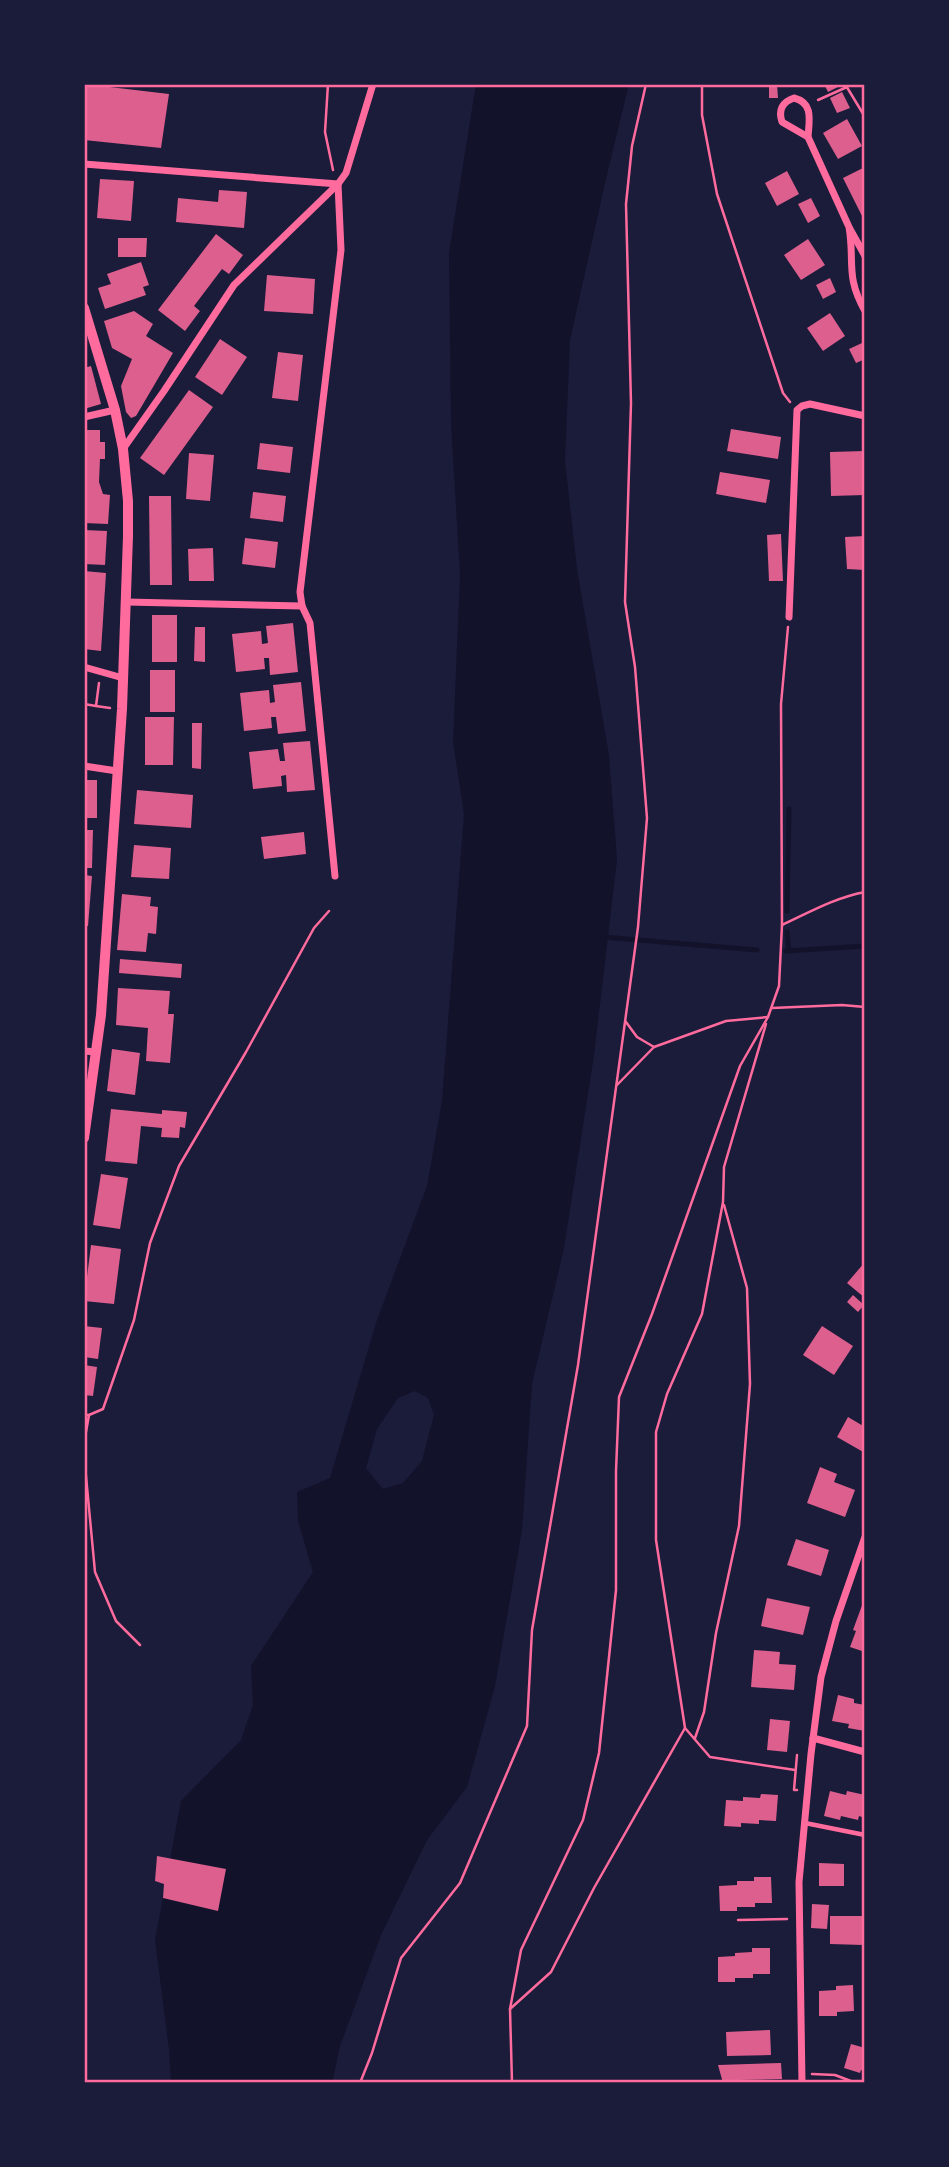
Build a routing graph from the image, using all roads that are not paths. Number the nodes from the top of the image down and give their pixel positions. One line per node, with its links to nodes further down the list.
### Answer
1 (373, 84): 4 (street)
2 (808, 137): 2 (street); 5 (street)
3 (84, 164): 4 (street)
4 (338, 184): 12 (street); 14 (street)
5 (849, 227): 6 (street); 8 (street)
6 (865, 256)
7 (84, 308): 9 (street)
8 (865, 311)
9 (115, 411): 11 (street); 12 (street)
10 (865, 416): 15 (street)
11 (84, 417)
12 (123, 449): 13 (street)
13 (127, 602): 14 (street); 17 (street)
14 (302, 606): 20 (street)
15 (789, 617)
16 (84, 667): 17 (street)
17 (124, 678): 19 (street)
18 (84, 766): 19 (street)
19 (117, 771): 21 (street)
20 (335, 876)
21 (90, 1051): 22 (street)
22 (84, 1138)
23 (865, 1537): 24 (street)
24 (862, 1557): 25 (street)
25 (813, 1738): 26 (street); 27 (street)
26 (865, 1752)
27 (804, 1823): 28 (lane); 29 (street)
28 (865, 1835)
29 (802, 2083)

